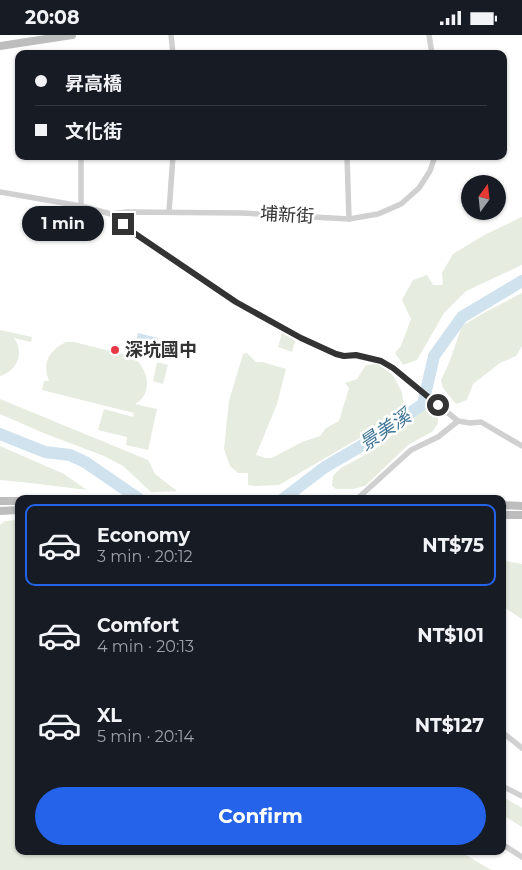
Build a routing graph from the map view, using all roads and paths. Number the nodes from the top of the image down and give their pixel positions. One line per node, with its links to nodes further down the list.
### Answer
1 (72, 35): 4 (main road)
2 (171, 35): 5 (street)
3 (429, 35): 6 (street)
4 (1, 48)
5 (173, 50)
6 (431, 50)
7 (82, 160): 12 (street)
8 (173, 160): 13 (street)
9 (347, 160): 15 (street)
10 (434, 160): 15 (street, 埔新街)
11 (0, 192): 12 (street)
12 (81, 206): 14 (street)
13 (169, 211): 14 (street, 埔新街); 15 (street, 埔新街)
14 (112, 214): 16 (street)
15 (349, 219)
16 (455, 419): 17 (street); 18 (street)
17 (522, 445)
18 (361, 495)
19 (0, 501): 20 (main road)
20 (15, 501)
21 (506, 505): 22 (main road)
22 (522, 506)
23 (15, 510): 24 (main road)
24 (0, 511)
25 (506, 515): 26 (main road)
26 (522, 515)
27 (506, 735): 28 (street)
28 (522, 748)
29 (506, 788): 30 (street)
30 (522, 796)
31 (506, 847): 32 (street)
32 (522, 857)

